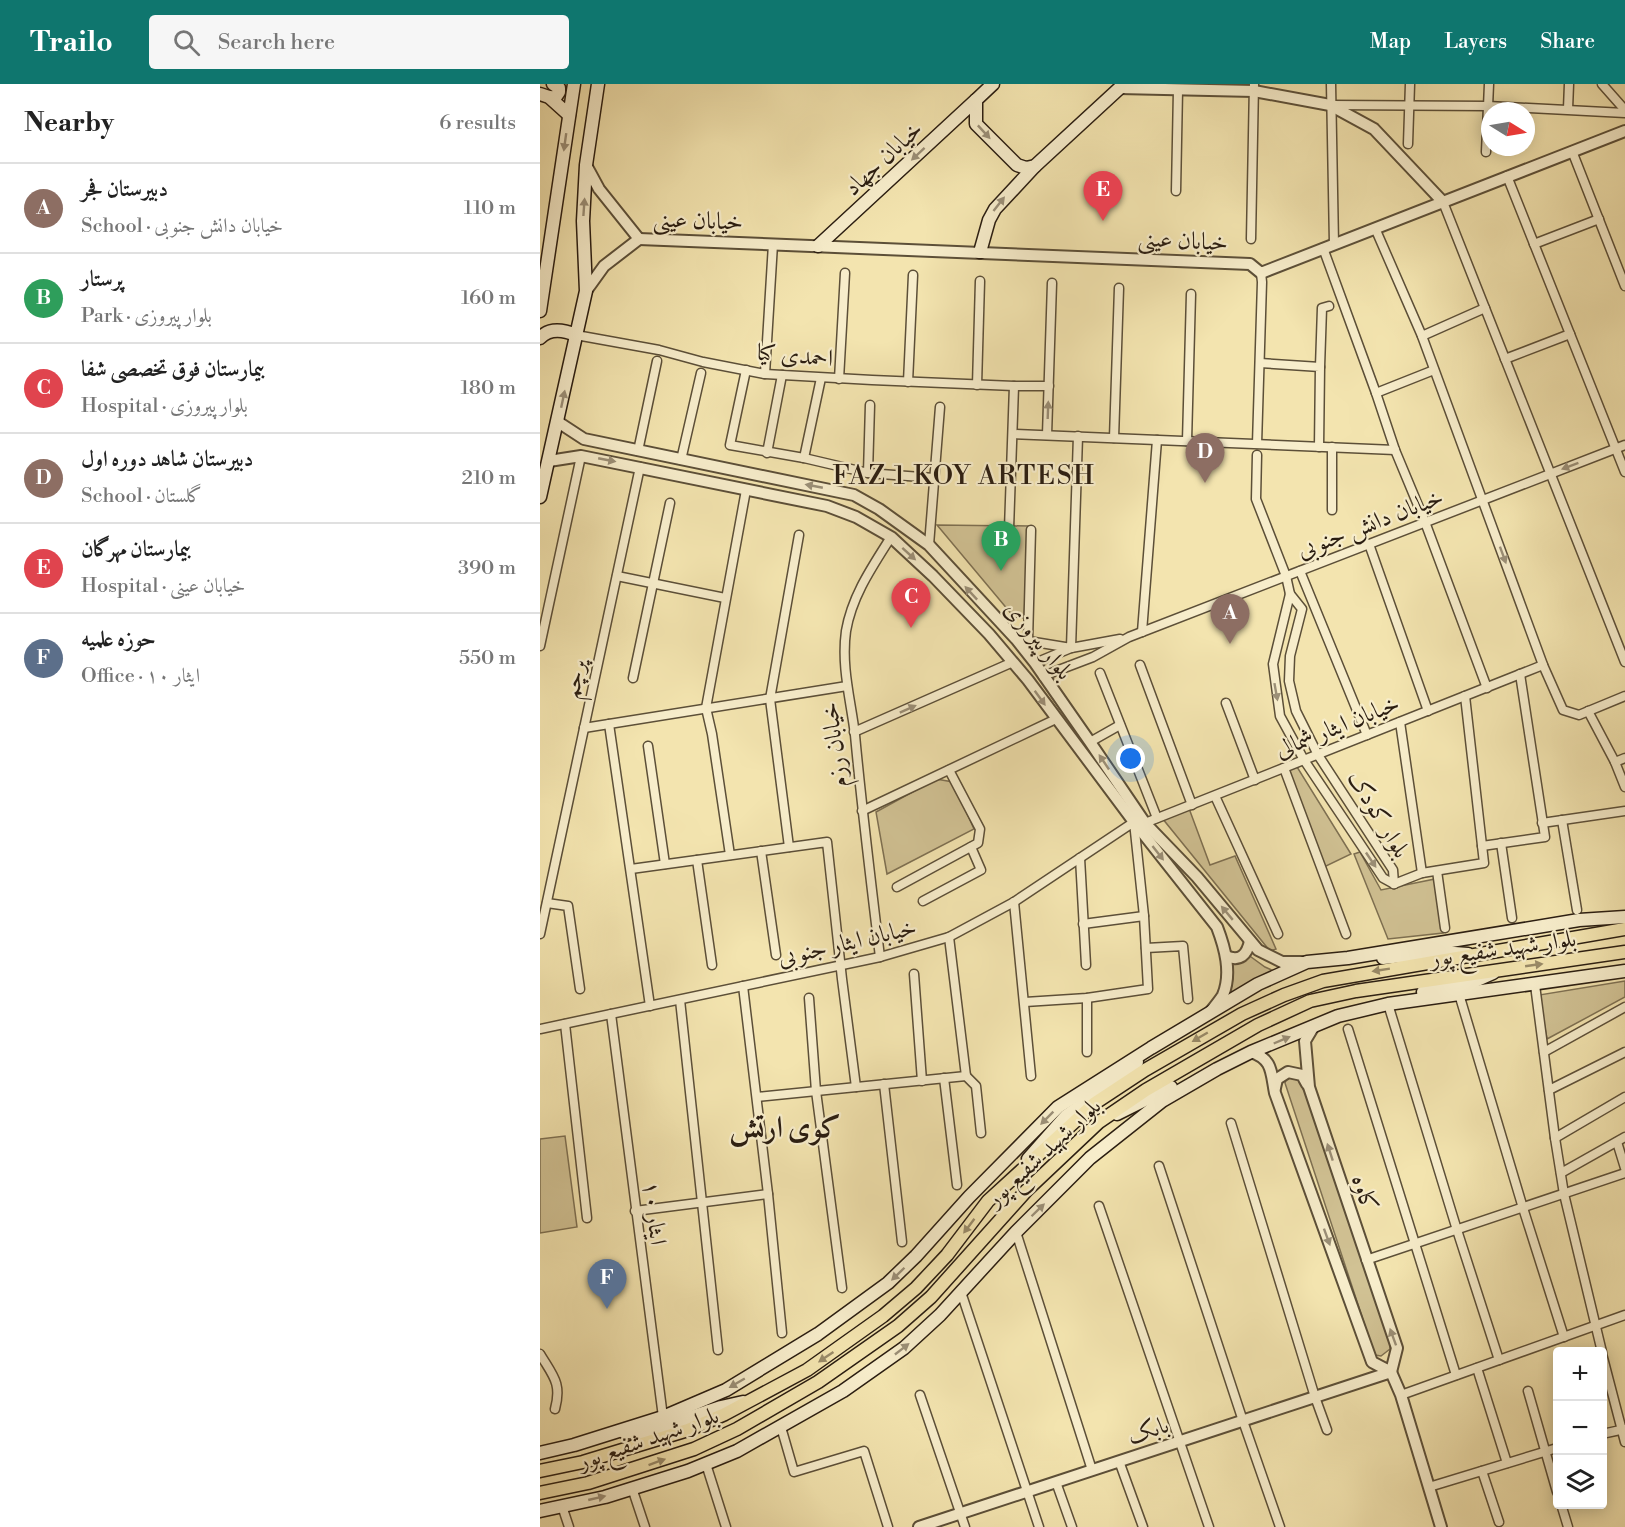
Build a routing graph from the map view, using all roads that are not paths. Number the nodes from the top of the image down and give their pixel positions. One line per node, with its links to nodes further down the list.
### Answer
1 (553, 84): 13 (main road)
2 (574, 84): 22 (main road)
3 (598, 84): 26 (main road)
4 (993, 84): 14 (main road, خیابان جهاد)
5 (1331, 84): 16 (street)
6 (1410, 84): 17 (street)
7 (1489, 84): 15 (street)
8 (1569, 84): 20 (street)
9 (1602, 84): 21 (street)
10 (1122, 86): 12 (street); 27 (main road)
11 (1254, 88): 12 (street); 16 (street); 34 (street)
12 (1179, 90): 29 (street)
13 (544, 96): 22 (main road)
14 (976, 100): 27 (main road, one-way to 27); 37 (main road, خیابان جهاد, one-way to 37)
15 (1488, 102)
16 (1330, 105): 17 (street); 30 (street); 38 (street)
17 (1409, 105): 18 (street); 24 (street)
18 (1481, 106)
19 (1535, 108): 20 (street)
20 (1568, 110): 21 (street)
21 (1625, 111)
22 (569, 116): 52 (main road, one-way to 52)
23 (1625, 130): 25 (street)
24 (1408, 144)
25 (1572, 151): 28 (street); 31 (street)
26 (586, 165): 33 (street); 48 (main road, one-way to 26)
27 (1035, 166): 39 (main road, one-way to 27)
28 (1508, 176): 30 (street); 36 (street)
29 (1176, 191)
30 (1443, 202): 32 (street); 51 (street)
31 (1599, 219): 36 (street); 40 (street)
32 (1375, 228): 38 (street); 55 (street)
33 (639, 239): 35 (street, خیابان عینی); 48 (street)
34 (1251, 239)
35 (773, 244): 37 (street, خیابان عینی); 64 (street)
36 (1534, 244): 53 (street)
37 (818, 246): 39 (street, خیابان عینی)
38 (1328, 246): 42 (street); 72 (street)
39 (980, 252): 42 (street, خیابان عینی)
40 (1622, 268): 46 (street)
41 (845, 273): 67 (street)
42 (1261, 273): 59 (street)
43 (913, 275): 68 (street)
44 (980, 281): 69 (street)
45 (1052, 283): 71 (street)
46 (1625, 286)
47 (1119, 288): 79 (street)
48 (586, 291): 54 (main road)
49 (1191, 294): 82 (street)
50 (1329, 306): 60 (street)
51 (1485, 308): 55 (street); 57 (street)
52 (540, 311)
53 (1570, 334): 57 (street); 87 (street)
54 (576, 335): 56 (main road); 61 (street, احمدی کیا); 75 (main road, one-way to 54)
55 (1422, 336): 62 (street)
56 (540, 338)
57 (1505, 359): 99 (street)
58 (657, 361): 89 (street)
59 (1260, 363): 60 (street); 83 (street)
60 (1320, 367): 85 (street)
61 (746, 370): 64 (street, احمدی کیا); 90 (street)
62 (1434, 370): 72 (street); 103 (street)
63 (700, 373): 94 (street)
64 (765, 374): 65 (street, احمدی کیا)
65 (782, 375): 66 (street, احمدی کیا); 90 (street)
66 (821, 378): 67 (street, احمدی کیا); 93 (street)
67 (839, 379): 68 (street, احمدی کیا)
68 (908, 382): 69 (street, احمدی کیا)
69 (977, 385): 70 (street, احمدی کیا)
70 (1014, 386): 71 (street, احمدی کیا); 76 (street)
71 (1049, 386): 77 (street, one-way to 71)
72 (1376, 393): 88 (street)
73 (870, 405): 98 (street)
74 (940, 407): 100 (street)
75 (558, 422): 80 (street, بلوار پیروزی); 95 (main road)
76 (1013, 434): 77 (street); 107 (street)
77 (1047, 435): 78 (street)
78 (1078, 436): 79 (street); 126 (street)
79 (1114, 438): 81 (street)
80 (584, 439): 89 (street, بلوار پیروزی); 92 (street)
81 (1157, 440): 82 (street); 121 (street)
82 (1187, 441): 83 (street)
83 (1257, 444): 85 (street)
84 (1625, 445): 87 (street, خیابان دانش جنوبی)
85 (1319, 447): 86 (street)
86 (1332, 447): 88 (street); 105 (street)
87 (1616, 448): 97 (street); 99 (street, خیابان دانش جنوبی, one-way to 99)
88 (1395, 450): 106 (street)
89 (638, 451): 94 (street, بلوار پیروزی)
90 (767, 453): 93 (street)
91 (1257, 455): 115 (street)
92 (581, 456): 95 (street, بلوار پیروزی); 96 (street, بلوار پیروزی, one-way to 96); 125 (street)
93 (804, 458): 98 (street)
94 (681, 460): 112 (street, بلوار پیروزی, one-way to 94)
95 (549, 461): 102 (main road)
96 (640, 467): 101 (street, بلوار پیروزی); 114 (street, پرچم)
97 (1625, 472)
98 (868, 473): 100 (street)
99 (1550, 474): 103 (street, خیابان دانش جنوبی); 128 (street)
100 (934, 478): 112 (street)
101 (746, 490): 110 (street, بلوار پیروزی); 118 (street)
102 (540, 497)
103 (1483, 500): 106 (street, خیابان دانش جنوبی); 132 (street, one-way to 132)
104 (670, 503): 116 (street)
105 (1332, 510)
106 (1425, 522): 111 (street, خیابان دانش جنوبی); 140 (street)
107 (1009, 529)
108 (1032, 530): 124 (street)
109 (799, 535): 143 (street)
110 (891, 537): 127 (street, بلوار پیروزی, one-way to 127); 139 (street, خیابان رزم)
111 (1369, 544): 113 (street, خیابان دانش جنوبی); 146 (street)
112 (929, 545): 123 (street, بلوار پیروزی, one-way to 112)
113 (1300, 571): 115 (street, خیابان دانش جنوبی); 119 (street)
114 (617, 576): 116 (street); 152 (street, پرچم)
115 (1287, 576): 117 (street); 121 (street, خیابان دانش جنوبی)
116 (653, 584): 118 (street); 137 (street)
117 (1290, 594): 120 (street); 130 (street, بلوار کودک)
118 (725, 598): 145 (street)
119 (1314, 605): 120 (street); 154 (street)
120 (1302, 609): 133 (street, بلوار کودک)
121 (1142, 632): 122 (street, خیابان دانش جنوبی)
122 (1129, 637): 126 (street, خیابان دانش جنوبی); 136 (street, خیابان دانش جنوبی)
123 (1016, 639): 124 (street, خیابان دانش جنوبی); 129 (street, بلوار پیروزی)
124 (1028, 641): 126 (street, خیابان دانش جنوبی)
125 (540, 646)
126 (1071, 648): 129 (street, خیابان دانش جنوبی)
127 (1013, 662): 138 (street, بلوار پیروزی); 153 (street, one-way to 127)
128 (1625, 662)
129 (1035, 663): 136 (street, بلوار پیروزی); 138 (street)
130 (1273, 664): 133 (street); 159 (street, بلوار کودک, one-way to 159)
131 (1140, 665): 166 (street)
132 (1543, 665): 135 (street, خیابان ایثار شمالی); 147 (street)
133 (1289, 667): 157 (street, بلوار کودک)
134 (1100, 673): 151 (street)
135 (1521, 674): 140 (street, خیابان ایثار شمالی); 173 (street)
136 (1043, 676): 138 (street); 155 (street, بلوار پیروزی)
137 (633, 678)
138 (1028, 680): 148 (street, بلوار پیروزی, one-way to 148)
139 (847, 686): 143 (street); 153 (street, خیابان رزم)
140 (1486, 688): 141 (street, خیابان ایثار شمالی)
141 (1465, 696): 146 (street, خیابان ایثار شمالی); 176 (street)
142 (1625, 696): 147 (street)
143 (770, 699): 145 (street); 177 (street)
144 (1226, 704): 163 (street)
145 (706, 708): 150 (street); 180 (street)
146 (1428, 711): 149 (street, خیابان ایثار شمالی)
147 (1588, 711): 160 (street)
148 (1056, 719): 162 (street); 172 (street, بلوار پیروزی)
149 (1401, 722): 154 (street, خیابان ایثار شمالی); 186 (street)
150 (609, 724): 152 (street); 184 (street)
151 (1120, 725): 155 (street); 169 (street)
152 (584, 728): 191 (street, پرچم)
153 (854, 732): 168 (street, خیابان رزم)
154 (1366, 735): 157 (street, خیابان ایثار شمالی)
155 (1090, 742): 172 (street, بلوار پیروزی, one-way to 155)
156 (648, 746): 183 (street)
157 (1318, 755): 159 (street, خیابان ایثار شمالی); 171 (street, بلوار کودک)
158 (1625, 758): 160 (street)
159 (1304, 760): 161 (street, خیابان ایثار شمالی); 174 (street, بلوار کودک)
160 (1616, 762): 164 (street)
161 (1284, 768): 163 (street, خیابان ایثار شمالی); 201 (street)
162 (949, 770): 168 (street); 178 (street)
163 (1255, 780): 165 (street, خیابان ایثار شمالی)
164 (1625, 788)
165 (1215, 796): 166 (street, خیابان ایثار شمالی); 200 (street)
166 (1192, 805): 169 (street, خیابان ایثار شمالی)
167 (1625, 811): 170 (street)
168 (862, 812): 209 (street, خیابان رزم)
169 (1157, 819): 172 (street, خیابان ایثار شمالی)
170 (1562, 820): 173 (street); 192 (street)
171 (1362, 822): 174 (street); 187 (street, بلوار کودک)
172 (1139, 823): 181 (street, خیابان ایثار جنوبی); 193 (street); 203 (street, بلوار پیروزی, one-way to 172); 208 (street, بلوار پیروزی, one-way to 208)
173 (1542, 823): 175 (street)
174 (1351, 830): 187 (street, بلوار کودک, one-way to 187)
175 (1501, 843): 176 (street); 195 (street)
176 (1482, 846): 185 (street)
177 (789, 847): 179 (street); 214 (street)
178 (972, 847): 188 (street); 189 (street)
179 (761, 851): 180 (street); 207 (street)
180 (730, 855): 182 (street)
181 (1080, 858): 190 (street, خیابان ایثار جنوبی); 196 (street)
182 (697, 860): 183 (street); 212 (street)
183 (665, 864): 184 (street)
184 (631, 869): 228 (street)
185 (1437, 871): 186 (street); 197 (street)
186 (1422, 873): 187 (street)
187 (1394, 884)
188 (897, 887)
189 (923, 901)
190 (1014, 902): 202 (street, خیابان ایثار جنوبی); 226 (street)
191 (547, 903): 199 (street, پرچم); 220 (street)
192 (1577, 910)
193 (1144, 916): 196 (street); 204 (street)
194 (1625, 917): 210 (main road)
195 (1512, 918)
196 (1083, 924): 213 (street)
197 (1445, 928)
198 (1620, 929): 205 (main road); 206 (main road, بلوار شهید شفیع پور)
199 (540, 934)
200 (1278, 934)
201 (1346, 934)
202 (949, 937): 209 (street, خیابان ایثار جنوبی); 242 (street)
203 (1250, 940): 208 (street); 211 (street, بلوار پیروزی)
204 (1146, 948): 222 (street); 224 (street)
205 (1620, 953): 215 (main road, بلوار شهید شفیع پور, one-way to 205)
206 (1475, 954): 210 (main road); 263 (main road, بلوار شهید شفیع پور, one-way to 263)
207 (776, 955)
208 (1226, 956): 230 (street, بلوار پیروزی)
209 (880, 957): 214 (street, خیابان ایثار جنوبی)
210 (1348, 958): 211 (main road)
211 (1307, 962): 230 (main road)
212 (712, 965)
213 (1086, 965)
214 (840, 966): 219 (street, خیابان ایثار جنوبی); 247 (street)
215 (1498, 971): 227 (main road); 254 (main road, بلوار شهید شفیع پور)
216 (1625, 971): 218 (main road)
217 (914, 974): 245 (street)
218 (1535, 985): 221 (main road); 239 (street)
219 (743, 986): 225 (street, خیابان ایثار جنوبی); 252 (street)
220 (580, 989)
221 (1459, 994): 227 (main road); 269 (street)
222 (1087, 998): 226 (street); 237 (street)
223 (809, 999): 250 (street)
224 (1188, 999)
225 (680, 1000): 228 (street, خیابان ایثار جنوبی); 267 (street)
226 (1024, 1002): 243 (street)
227 (1388, 1004): 233 (main road); 272 (street)
228 (650, 1006): 231 (street, خیابان ایثار جنوبی)
229 (1625, 1007): 239 (street)
230 (1210, 1013): 236 (main road)
231 (611, 1014): 232 (street, خیابان ایثار جنوبی); 270 (street, ایثار ۱۰)
232 (565, 1024): 234 (street, خیابان ایثار جنوبی); 271 (street)
233 (1314, 1026): 238 (main road, one-way to 233); 248 (street, کاوه)
234 (540, 1029)
235 (1348, 1029): 275 (street)
236 (1151, 1048): 263 (main road); 297 (main road, one-way to 297)
237 (1087, 1052)
238 (1251, 1052): 241 (main road); 251 (street, کاوه)
239 (1544, 1052): 249 (street)
240 (1625, 1052): 249 (street)
241 (1217, 1069): 254 (main road); 273 (main road, one-way to 241)
242 (966, 1076): 244 (street); 256 (street)
243 (1031, 1076)
244 (944, 1078): 245 (street); 264 (street)
245 (922, 1081): 246 (street)
246 (884, 1084): 247 (street); 274 (street)
247 (856, 1087): 250 (street)
248 (1308, 1087): 251 (street); 276 (street, کاوه, one-way to 248)
249 (1549, 1090): 257 (street)
250 (816, 1091): 252 (street); 277 (street)
251 (1275, 1093): 289 (street, کاوه, one-way to 289)
252 (757, 1097): 265 (street)
253 (1625, 1097): 257 (street)
254 (1100, 1122): 320 (main road, بلوار شهید شفیع پور, one-way to 254)
255 (1231, 1123): 294 (street)
256 (981, 1133)
257 (1555, 1138): 261 (street)
258 (1621, 1140): 260 (street); 261 (street)
259 (1159, 1166): 298 (street)
260 (1625, 1168)
261 (1561, 1173): 266 (street)
262 (1625, 1173): 266 (street)
263 (1010, 1181): 295 (main road, بلوار شهید شفیع پور, one-way to 295)
264 (957, 1185)
265 (768, 1194): 267 (street); 281 (street)
266 (1564, 1194): 269 (street); 280 (street)
267 (702, 1202): 270 (street); 284 (street)
268 (1099, 1206): 304 (street)
269 (1523, 1208): 272 (street); 282 (street)
270 (635, 1211): 297 (street, ایثار ۱۰)
271 (586, 1218)
272 (1457, 1230): 275 (street); 286 (street)
273 (1016, 1232): 278 (main road); 312 (street)
274 (902, 1242)
275 (1415, 1244): 276 (street); 290 (street)
276 (1366, 1260): 289 (street, کاوه, one-way to 276)
277 (842, 1288)
278 (961, 1292): 299 (main road, one-way to 278); 319 (street)
279 (1625, 1315): 280 (street)
280 (1595, 1325): 282 (street); 283 (street)
281 (782, 1333)
282 (1564, 1337): 286 (street)
283 (1600, 1347)
284 (718, 1350)
285 (540, 1354): 296 (street)
286 (1499, 1360): 287 (street)
287 (1477, 1368): 290 (street); 310 (street)
288 (1607, 1371): 300 (street)
289 (1391, 1372): 293 (street, کاوه); 294 (street, بابک)
290 (1456, 1375): 293 (street)
291 (1527, 1391): 307 (street)
292 (920, 1395): 324 (street)
293 (1401, 1395): 318 (street, کاوه)
294 (1315, 1397): 298 (street, بابک); 301 (street)
295 (750, 1401): 302 (main road); 313 (main road, بلوار شهید شفیع پور)
296 (555, 1409)
297 (663, 1417): 302 (main road)
298 (1243, 1421): 304 (street, بابک); 336 (street)
299 (781, 1427): 311 (main road); 329 (street)
300 (1623, 1429): 303 (street); 305 (street)
301 (1327, 1430)
302 (618, 1431): 308 (main road)
303 (1607, 1433)
304 (1179, 1442): 309 (street, بابک); 335 (street)
305 (1625, 1442)
306 (1553, 1449): 307 (street)
307 (1546, 1451): 310 (street); 315 (street)
308 (540, 1453)
309 (1119, 1461): 312 (street, بابک); 334 (street)
310 (1507, 1463): 314 (street)
311 (706, 1464): 317 (main road); 328 (street)
312 (1092, 1470): 316 (street, بابک)
313 (540, 1471)
314 (1482, 1471): 318 (street); 325 (street)
315 (1553, 1477)
316 (1056, 1482): 319 (street, بابک); 333 (street)
317 (633, 1488): 321 (main road, one-way to 317); 327 (street)
318 (1429, 1488): 337 (street, کاوه)
319 (1027, 1491): 324 (street, بابک); 332 (street)
320 (540, 1492)
321 (562, 1506): 323 (main road); 326 (street)
322 (1563, 1509): 338 (street)
323 (540, 1511)
324 (961, 1513): 330 (street, بابک); 331 (street)
325 (1499, 1522)
326 (569, 1527)
327 (645, 1527)
328 (726, 1527)
329 (888, 1527)
330 (918, 1527)
331 (965, 1527)
332 (1039, 1527)
333 (1072, 1527)
334 (1143, 1527)
335 (1209, 1527)
336 (1280, 1527)
337 (1441, 1527)
338 (1568, 1527)

